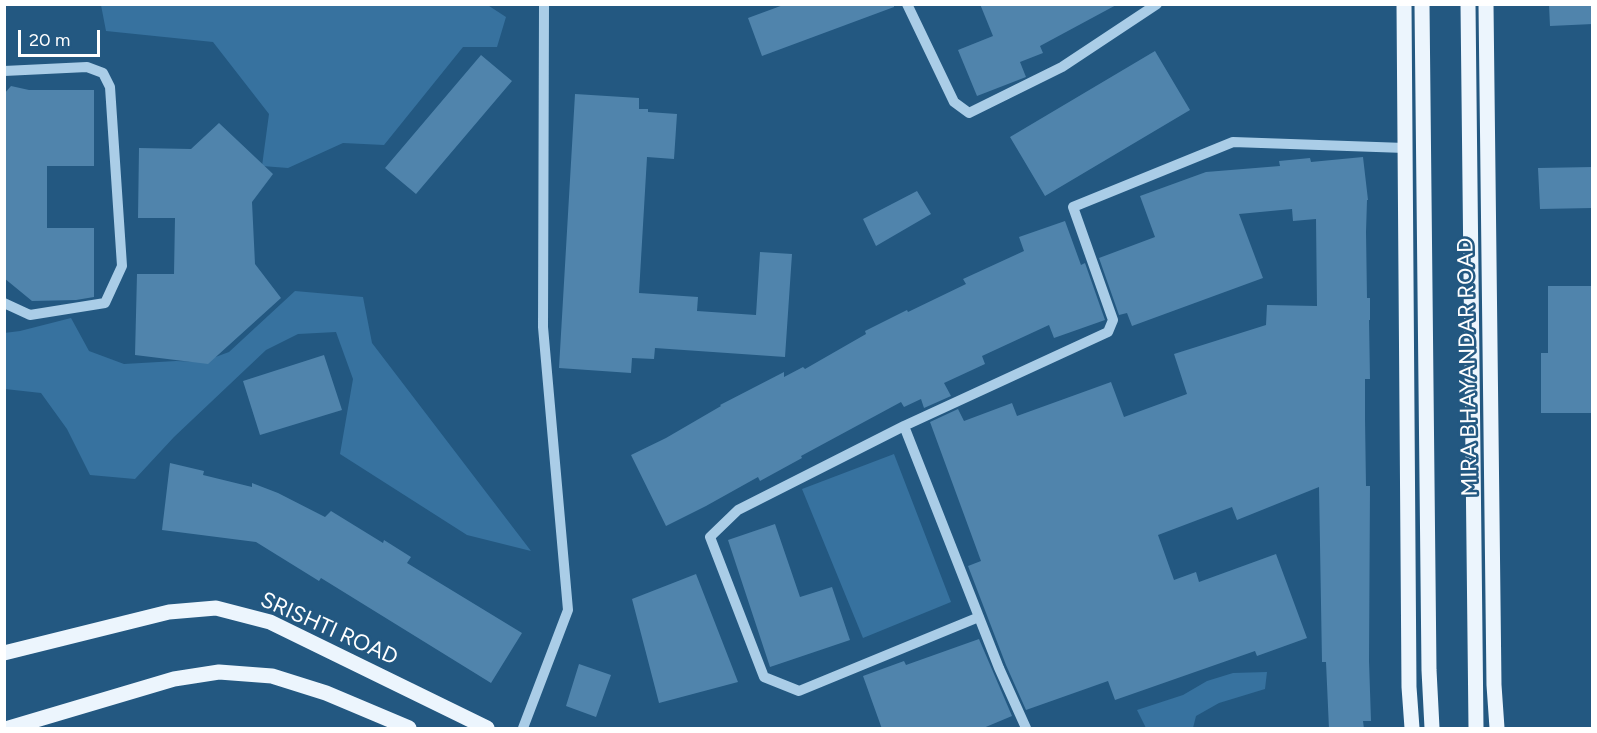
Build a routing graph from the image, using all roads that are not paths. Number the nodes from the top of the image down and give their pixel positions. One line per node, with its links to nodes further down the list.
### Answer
1 (543, 4): 17 (street)
2 (907, 4): 3 (street)
3 (1157, 4)
4 (1404, 4): 9 (main road)
5 (1422, 4): 20 (main road)
6 (1468, 4): 21 (main road)
7 (1486, 4): 22 (main road, MIRA BHAYANDAR ROAD)
8 (4, 71): 10 (street)
9 (1405, 148): 11 (street); 19 (main road)
10 (4, 303)
11 (904, 426): 12 (street); 12 (street)
12 (979, 617): 18 (street)
13 (4, 653): 16 (main road, SRISHTI ROAD)
14 (9, 729): 15 (main road)
15 (410, 729)
16 (487, 729)
17 (524, 729)
18 (1026, 729)
19 (1412, 729)
20 (1432, 729)
21 (1476, 729)
22 (1497, 729)

